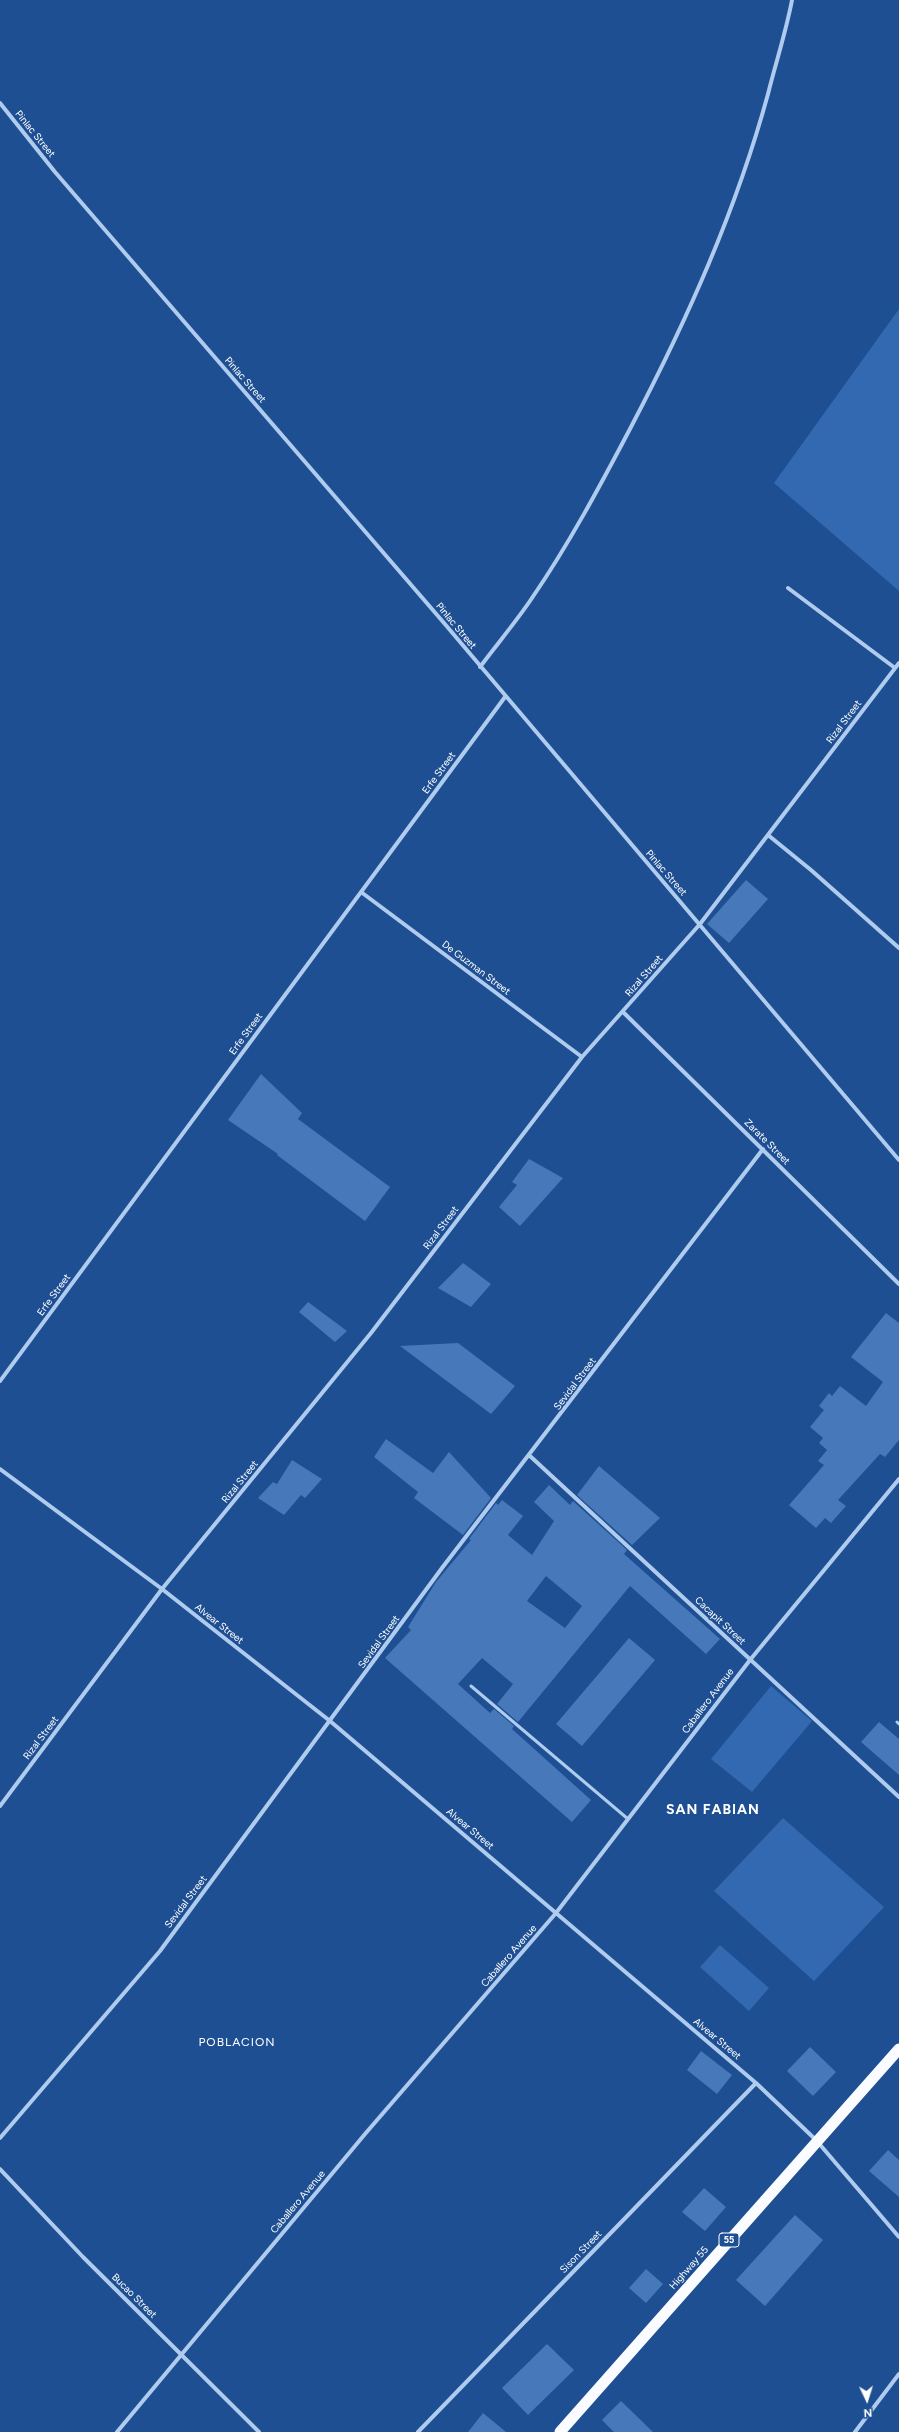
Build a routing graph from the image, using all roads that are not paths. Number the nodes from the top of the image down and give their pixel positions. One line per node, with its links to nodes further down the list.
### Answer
1 (792, 0): 5 (street)
2 (0, 103): 5 (street, Pinlac Street)
3 (788, 588): 6 (street)
4 (899, 664): 6 (street, Rizal Street)
5 (480, 667): 7 (street, Pinlac Street)
6 (895, 668): 8 (street, Rizal Street)
7 (505, 697): 9 (street, Erfe Street); 10 (street, Pinlac Street)
8 (768, 835): 10 (street, Rizal Street); 11 (street)
9 (361, 892): 13 (street, De Guzman Street); 17 (street, Erfe Street)
10 (700, 924): 12 (street, Rizal Street); 15 (street, Pinlac Street)
11 (899, 948)
12 (623, 1012): 13 (street, Rizal Street); 14 (street, Zarate Street)
13 (582, 1057): 21 (street, Rizal Street)
14 (763, 1149): 16 (street, Zarate Street); 18 (street, Sevidal Street)
15 (899, 1160)
16 (899, 1284)
17 (0, 1381)
18 (530, 1456): 22 (street, Cacapit Street); 24 (street, Sevidal Street)
19 (0, 1469): 21 (street, Alvear Street)
20 (899, 1479): 22 (street, Caballero Avenue)
21 (162, 1590): 24 (street, Alvear Street); 26 (street, Rizal Street)
22 (750, 1660): 25 (street, Cacapit Street); 27 (street, Caballero Avenue)
23 (471, 1686): 27 (lane)
24 (330, 1721): 28 (street, Alvear Street); 31 (street, Sevidal Street)
25 (899, 1797)
26 (0, 1806)
27 (628, 1819): 28 (street, Caballero Avenue)
28 (556, 1913): 30 (street, Alvear Street); 35 (street, Caballero Avenue)
29 (899, 2049): 32 (highway, Highway 55 / 55)
30 (756, 2083): 32 (street, Alvear Street); 39 (street, Sison Street)
31 (0, 2138)
32 (816, 2140): 34 (street, Alvear Street); 40 (highway, Highway 55 / 55)
33 (0, 2169): 35 (street, Bucao Street)
34 (899, 2237)
35 (180, 2354): 37 (street, Caballero Avenue); 38 (street, Bucao Street)
36 (899, 2374): 41 (street)
37 (117, 2432)
38 (259, 2432)
39 (418, 2432)
40 (560, 2432)
41 (855, 2432)

